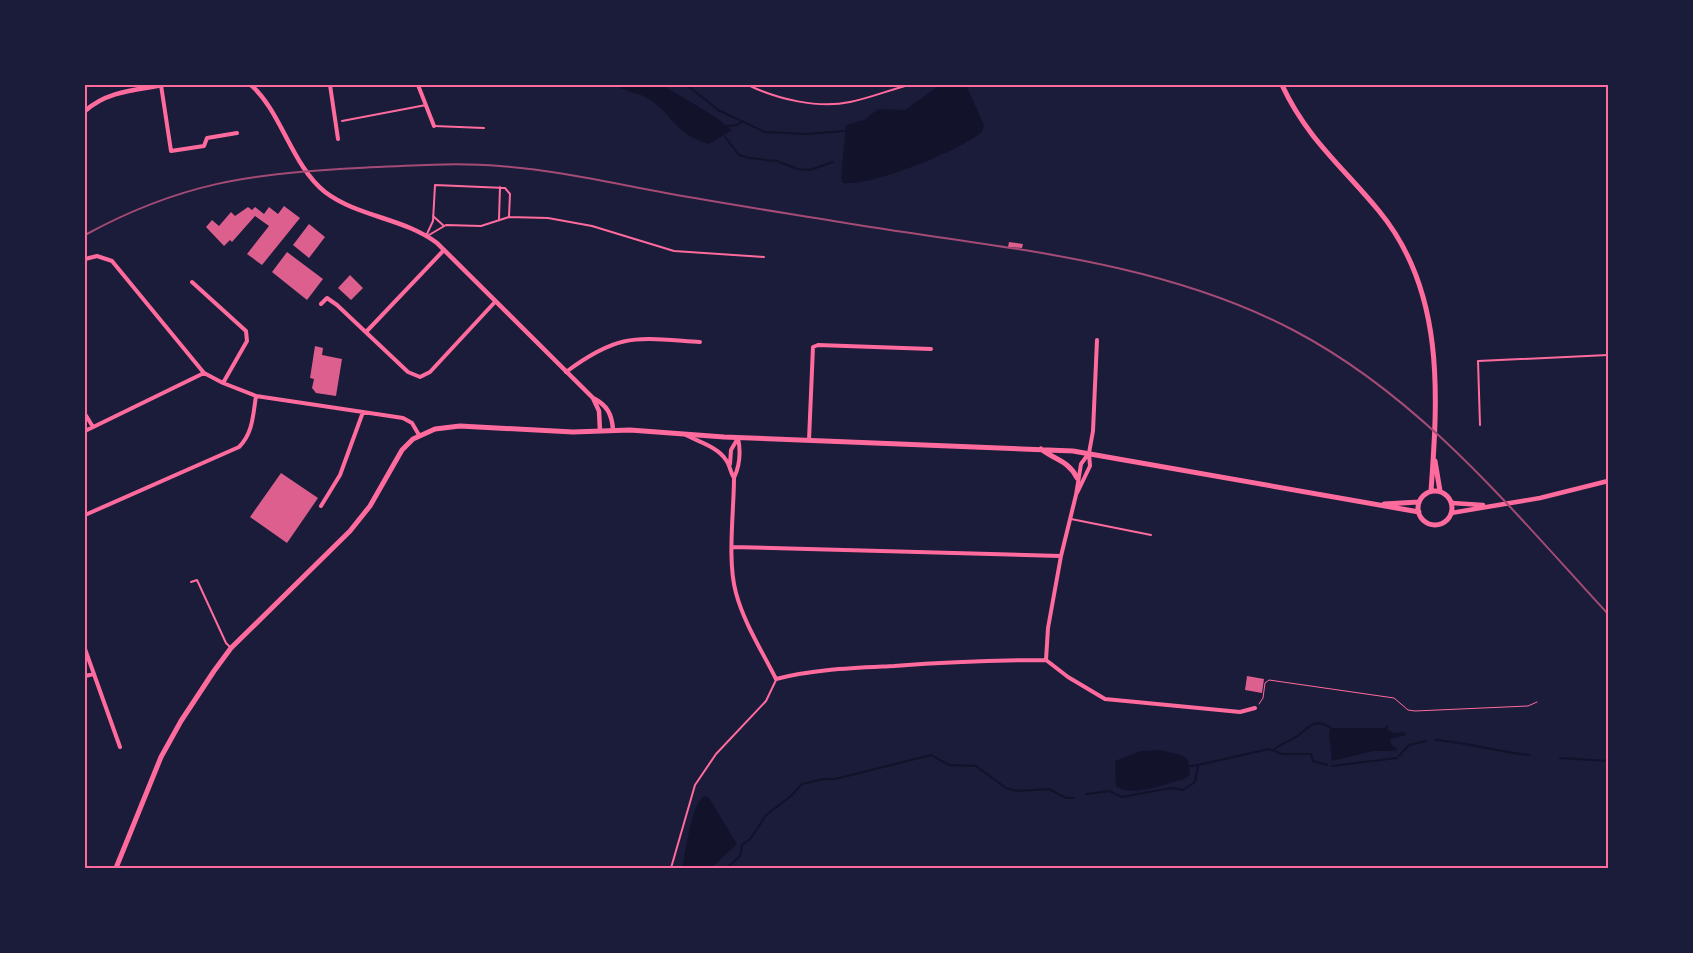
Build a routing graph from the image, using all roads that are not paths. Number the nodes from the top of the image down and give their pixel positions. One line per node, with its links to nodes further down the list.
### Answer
1 (162, 85): 9 (street); 13 (street)
2 (251, 85): 20 (street)
3 (330, 85): 14 (street)
4 (418, 85): 8 (street)
5 (748, 85): 6 (lane)
6 (909, 85)
7 (1282, 85): 50 (main road)
8 (426, 105): 10 (lane); 11 (street)
9 (85, 111)
10 (342, 121)
11 (434, 126): 12 (lane)
12 (484, 128)
13 (237, 133)
14 (338, 139)
15 (500, 187): 16 (lane); 17 (lane); 18 (lane)
16 (434, 216): 19 (lane); 20 (lane)
17 (509, 217): 18 (lane); 22 (lane)
18 (499, 219): 19 (lane)
19 (444, 226): 20 (lane)
20 (426, 236): 21 (street)
21 (444, 250): 25 (street); 27 (street)
22 (764, 257)
23 (85, 259): 33 (street)
24 (192, 282): 34 (street)
25 (494, 302): 27 (street); 32 (street)
26 (321, 304): 27 (street)
27 (366, 332)
28 (1097, 340): 49 (street)
29 (700, 342): 32 (street)
30 (931, 349): 47 (street)
31 (1608, 355): 39 (lane)
32 (566, 372): 36 (street)
33 (204, 373): 34 (street); 40 (street)
34 (223, 383): 35 (street)
35 (256, 396): 37 (street); 65 (street)
36 (593, 398): 41 (street); 43 (street)
37 (363, 412): 44 (street); 61 (street)
38 (85, 414): 40 (street)
39 (1480, 425)
40 (93, 427): 42 (street)
41 (613, 430): 43 (main road); 45 (main road)
42 (85, 431)
43 (600, 431): 44 (main road)
44 (419, 435): 71 (main road)
45 (686, 435): 46 (main road); 51 (street)
46 (738, 438): 47 (main road); 51 (street); 52 (street)
47 (809, 440): 48 (main road)
48 (1041, 449): 49 (main road); 53 (main road)
49 (1089, 453): 53 (street); 57 (street); 60 (main road)
50 (1435, 460): 55 (main road); 56 (main road)
51 (730, 466): 52 (street)
52 (734, 478): 68 (street)
53 (1078, 478): 57 (street)
54 (1608, 481): 62 (street)
55 (1431, 491): 56 (main road); 58 (main road)
56 (1440, 491): 59 (main road)
57 (1076, 495): 66 (street)
58 (1419, 502): 60 (main road); 63 (main road)
59 (1452, 503): 62 (street); 64 (main road)
60 (1381, 504): 63 (main road)
61 (321, 506)
62 (1488, 506): 64 (street)
63 (1419, 512): 64 (main road)
64 (1452, 513)
65 (85, 515)
66 (1071, 519): 67 (lane); 69 (street)
67 (1151, 535)
68 (733, 547): 69 (street); 76 (street)
69 (1061, 556): 73 (street)
70 (191, 582): 71 (lane)
71 (232, 648): 79 (main road)
72 (85, 649): 74 (street)
73 (1046, 660): 76 (street); 77 (street)
74 (94, 674): 75 (street); 78 (street)
75 (85, 676)
76 (776, 679): 80 (lane)
77 (1255, 708)
78 (120, 747)
79 (116, 866)
80 (672, 868)

